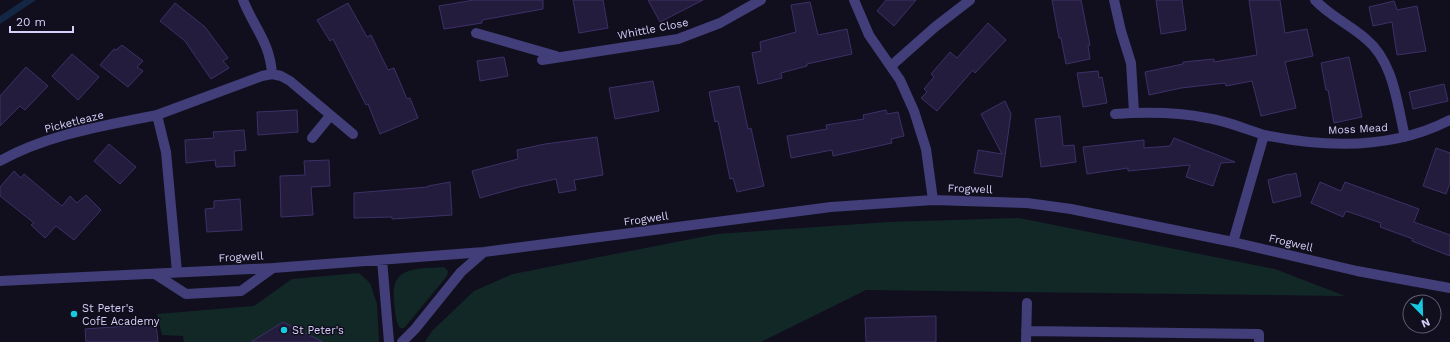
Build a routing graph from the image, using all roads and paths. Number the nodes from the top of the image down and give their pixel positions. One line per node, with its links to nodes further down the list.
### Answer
1 (243, 0): 11 (street)
2 (761, 0): 8 (street, Whittle Close)
3 (854, 0): 10 (street)
4 (970, 0): 10 (street)
5 (1315, 0): 19 (street)
6 (1117, 1): 12 (street)
7 (476, 33): 8 (street)
8 (560, 57): 9 (street, Whittle Close)
9 (542, 60)
10 (891, 66): 22 (street)
11 (272, 74): 14 (street, Picketleaze); 15 (street)
12 (1134, 112): 13 (street, Moss Mead); 18 (street, Moss Mead)
13 (1115, 114)
14 (158, 115): 21 (street, Picketleaze); 27 (street)
15 (330, 116): 17 (street); 20 (street)
16 (1450, 120): 19 (street, Moss Mead)
17 (353, 134)
18 (1264, 135): 19 (street, Moss Mead); 23 (street)
19 (1405, 137)
20 (312, 138)
21 (0, 161)
22 (932, 200): 23 (street, Frogwell); 24 (street, Frogwell)
23 (1233, 242): 30 (street, Frogwell)
24 (484, 252): 25 (street, Frogwell); 35 (street)
25 (382, 260): 26 (street, Frogwell); 34 (street)
26 (273, 268): 27 (street, Frogwell); 28 (street)
27 (177, 272): 28 (street, Frogwell)
28 (155, 274): 29 (street, Frogwell)
29 (0, 281)
30 (1450, 288)
31 (1027, 303): 32 (street)
32 (1026, 331): 33 (street); 36 (street)
33 (1147, 337): 37 (street)
34 (389, 342)
35 (402, 342)
36 (1026, 342)
37 (1259, 342)

